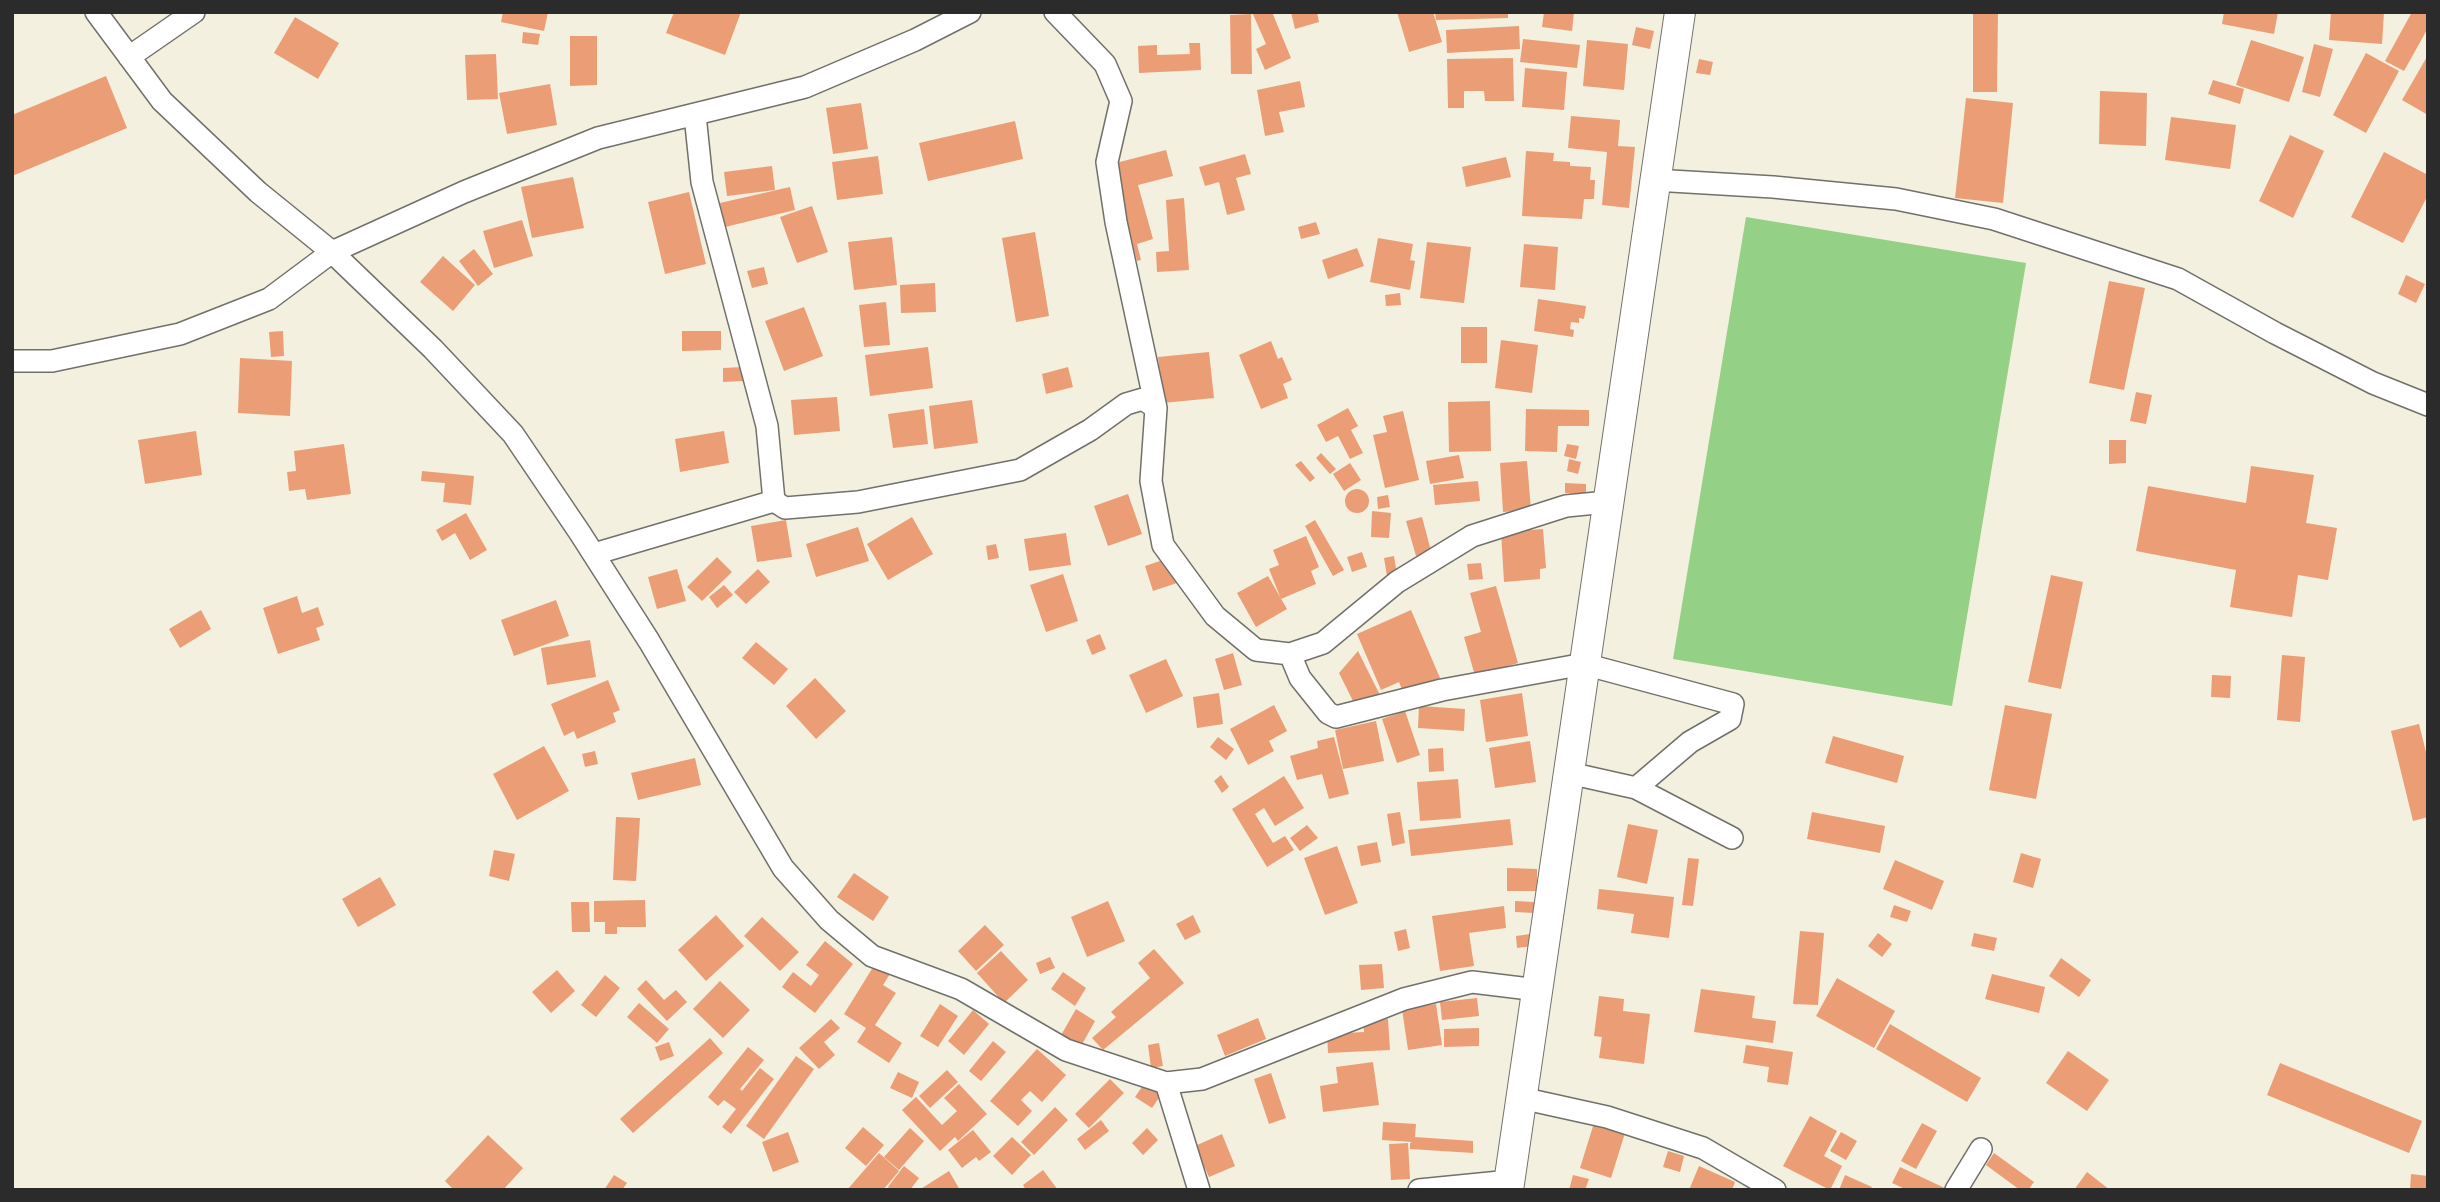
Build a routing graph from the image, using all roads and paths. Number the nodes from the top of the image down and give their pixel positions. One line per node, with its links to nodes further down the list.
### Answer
1 (96, 12): 6 (street)
2 (194, 12): 6 (street)
3 (970, 12): 7 (street)
4 (1055, 12): 12 (street)
5 (1680, 12): 8 (main road)
6 (129, 57): 9 (street)
7 (695, 115): 9 (street); 13 (street)
8 (1654, 180): 11 (street); 14 (main road)
9 (332, 252): 10 (street); 15 (street)
10 (12, 361)
11 (2428, 405)
12 (1156, 408): 13 (street); 16 (street)
13 (774, 501): 15 (street)
14 (1607, 502): 16 (street); 17 (main road)
15 (593, 554): 22 (street)
16 (1290, 654): 17 (street)
17 (1584, 664): 18 (main road); 19 (street)
18 (1569, 773): 19 (street); 21 (main road)
19 (1636, 788): 20 (street)
20 (1732, 838)
21 (1538, 990): 22 (street); 23 (main road)
22 (1166, 1083): 26 (street)
23 (1521, 1098): 25 (main road); 28 (street)
24 (1981, 1149): 29 (street)
25 (1509, 1186): 27 (street)
26 (1199, 1190)
27 (1419, 1190)
28 (1775, 1190)
29 (1956, 1190)

